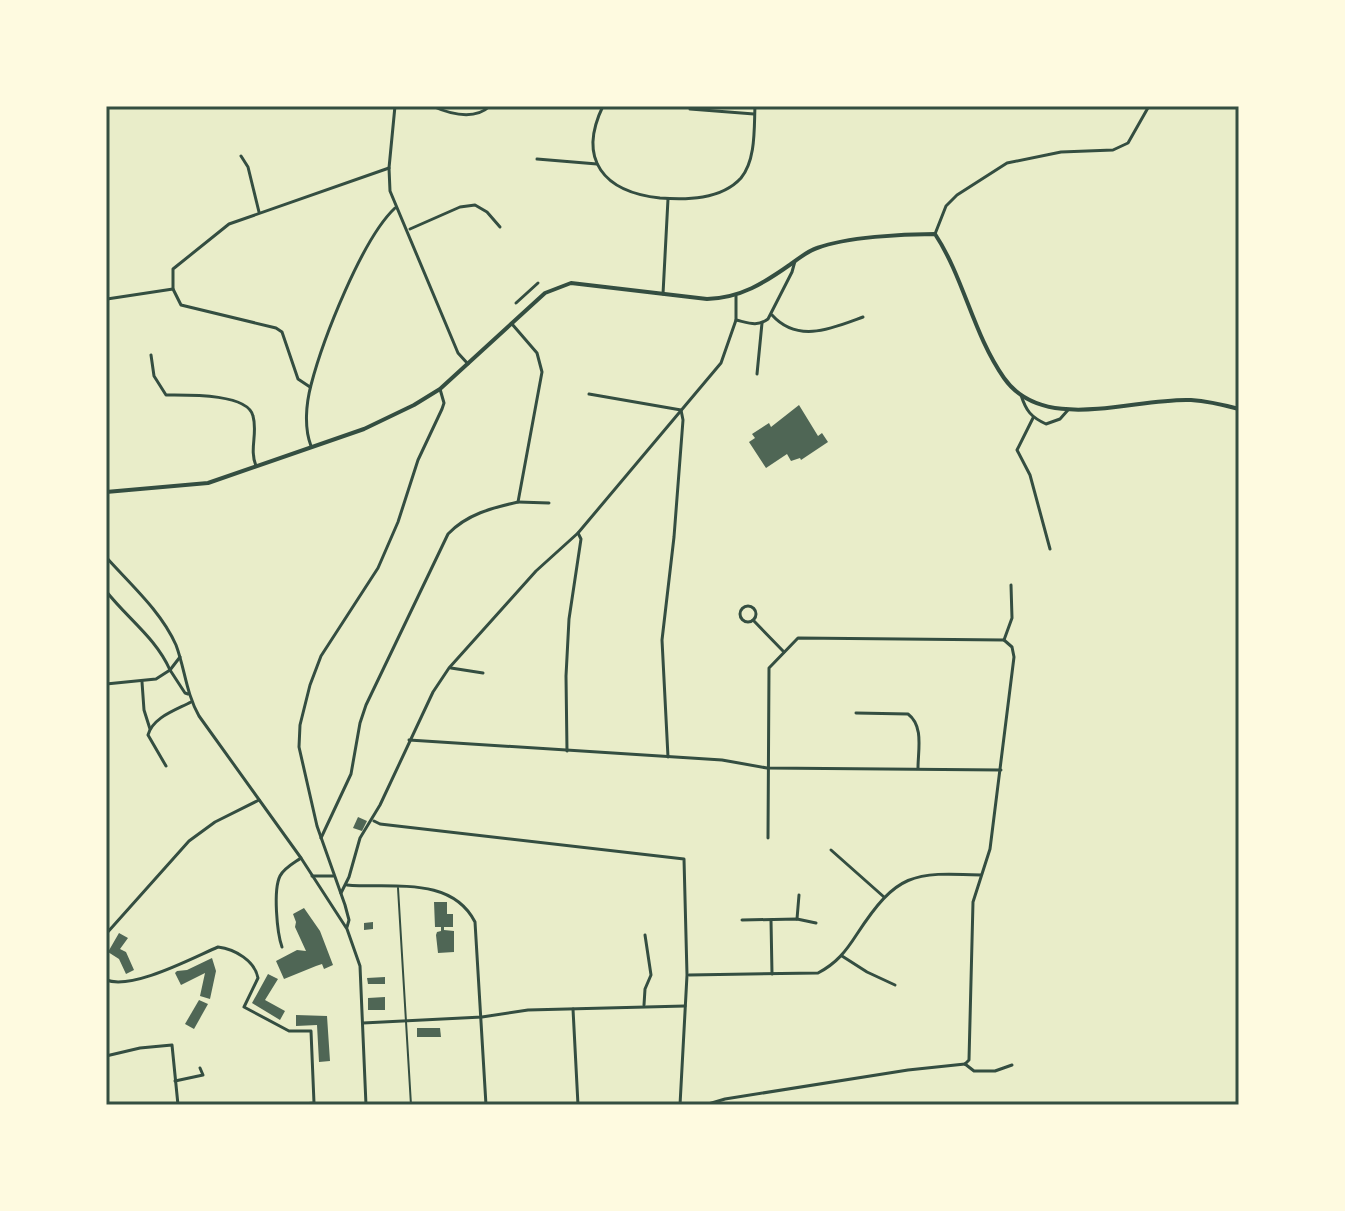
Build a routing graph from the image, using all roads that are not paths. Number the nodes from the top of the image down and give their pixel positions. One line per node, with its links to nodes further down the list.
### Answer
1 (395, 106): 12 (street)
2 (432, 106): 3 (street)
3 (490, 106)
4 (603, 106): 11 (street)
5 (755, 106): 8 (street)
6 (1149, 106): 18 (street)
7 (690, 109): 8 (street)
8 (755, 114): 13 (street)
9 (241, 156): 15 (street)
10 (537, 159): 11 (street)
11 (597, 164): 13 (street)
12 (389, 168): 14 (street); 15 (street)
13 (668, 199): 22 (street)
14 (396, 207): 17 (street); 36 (street)
15 (259, 212): 21 (street)
16 (500, 227): 17 (street)
17 (408, 230): 34 (street)
18 (935, 234): 19 (street); 38 (street)
19 (795, 261): 24 (street); 28 (street)
20 (538, 283): 23 (street)
21 (173, 289): 25 (street); 36 (street)
22 (663, 294): 24 (street); 27 (street)
23 (525, 296): 26 (street); 27 (street)
24 (736, 296): 30 (street)
25 (107, 299)
26 (516, 303)
27 (533, 303): 32 (street)
28 (772, 315): 29 (street); 31 (street)
29 (863, 317)
30 (736, 320): 31 (street); 41 (street)
31 (762, 323): 35 (street)
32 (512, 324): 34 (street); 47 (street)
33 (151, 355): 45 (street)
34 (469, 364): 37 (street)
35 (757, 374)
36 (310, 387): 44 (street)
37 (440, 389): 44 (street); 76 (street)
38 (1021, 393): 42 (street); 43 (street)
39 (589, 394): 41 (street)
40 (1239, 409): 42 (street)
41 (681, 410): 49 (street); 69 (street)
42 (1068, 410): 43 (street)
43 (1033, 418): 50 (street)
44 (311, 446): 45 (street)
45 (256, 466): 46 (street)
46 (106, 492)
47 (518, 502): 48 (street); 76 (street)
48 (549, 503)
49 (578, 533): 58 (street); 68 (street)
50 (1050, 549)
51 (106, 557): 57 (street)
52 (1011, 585): 55 (street)
53 (106, 591): 59 (street)
54 (753, 620): 56 (street)
55 (1004, 640): 56 (street); 73 (street)
56 (784, 652): 71 (street)
57 (180, 657): 59 (street); 63 (street)
58 (449, 668): 60 (street); 67 (street)
59 (170, 670): 61 (street); 63 (street)
60 (483, 673)
61 (142, 682): 62 (street); 66 (street)
62 (106, 684)
63 (188, 694): 64 (street)
64 (191, 702): 66 (street); 74 (street)
65 (856, 713): 72 (street)
66 (150, 729): 70 (street)
67 (409, 740): 68 (street); 75 (street)
68 (567, 751): 69 (street)
69 (668, 757): 71 (street)
70 (166, 766)
71 (767, 768): 72 (street); 77 (street)
72 (918, 768): 73 (street)
73 (1001, 770): 80 (street)
74 (259, 800): 79 (street); 93 (street)
75 (372, 820): 83 (street); 98 (street)
76 (321, 838): 82 (street)
77 (768, 838)
78 (831, 850): 87 (street)
79 (301, 858): 81 (street); 95 (street)
80 (981, 875): 87 (street); 108 (street)
81 (312, 876): 82 (street); 92 (street)
82 (334, 876): 85 (street)
83 (347, 885): 84 (street); 85 (street)
84 (398, 887): 104 (street); 105 (lane)
85 (341, 893): 92 (street)
86 (799, 895): 88 (street)
87 (884, 897): 96 (street)
88 (797, 919): 90 (street); 91 (street)
89 (742, 920): 90 (street)
90 (771, 920): 97 (street)
91 (816, 923)
92 (347, 929): 106 (street)
93 (106, 934)
94 (645, 935): 101 (street)
95 (282, 947)
96 (842, 956): 97 (street); 100 (street)
97 (772, 974): 98 (street)
98 (687, 975): 102 (street)
99 (106, 980): 113 (street)
100 (895, 985)
101 (644, 1006): 102 (street); 103 (street)
102 (685, 1006): 118 (street)
103 (573, 1009): 104 (street); 117 (street)
104 (482, 1017): 105 (street); 116 (street)
105 (406, 1021): 106 (street); 115 (lane)
106 (363, 1023): 114 (street)
107 (106, 1056): 111 (street)
108 (965, 1064): 109 (street); 119 (street)
109 (1012, 1065)
110 (200, 1068): 111 (street)
111 (175, 1081): 112 (street)
112 (178, 1105)
113 (293, 1105)
114 (366, 1105)
115 (411, 1105)
116 (486, 1105)
117 (578, 1105)
118 (680, 1105)
119 (705, 1105)

